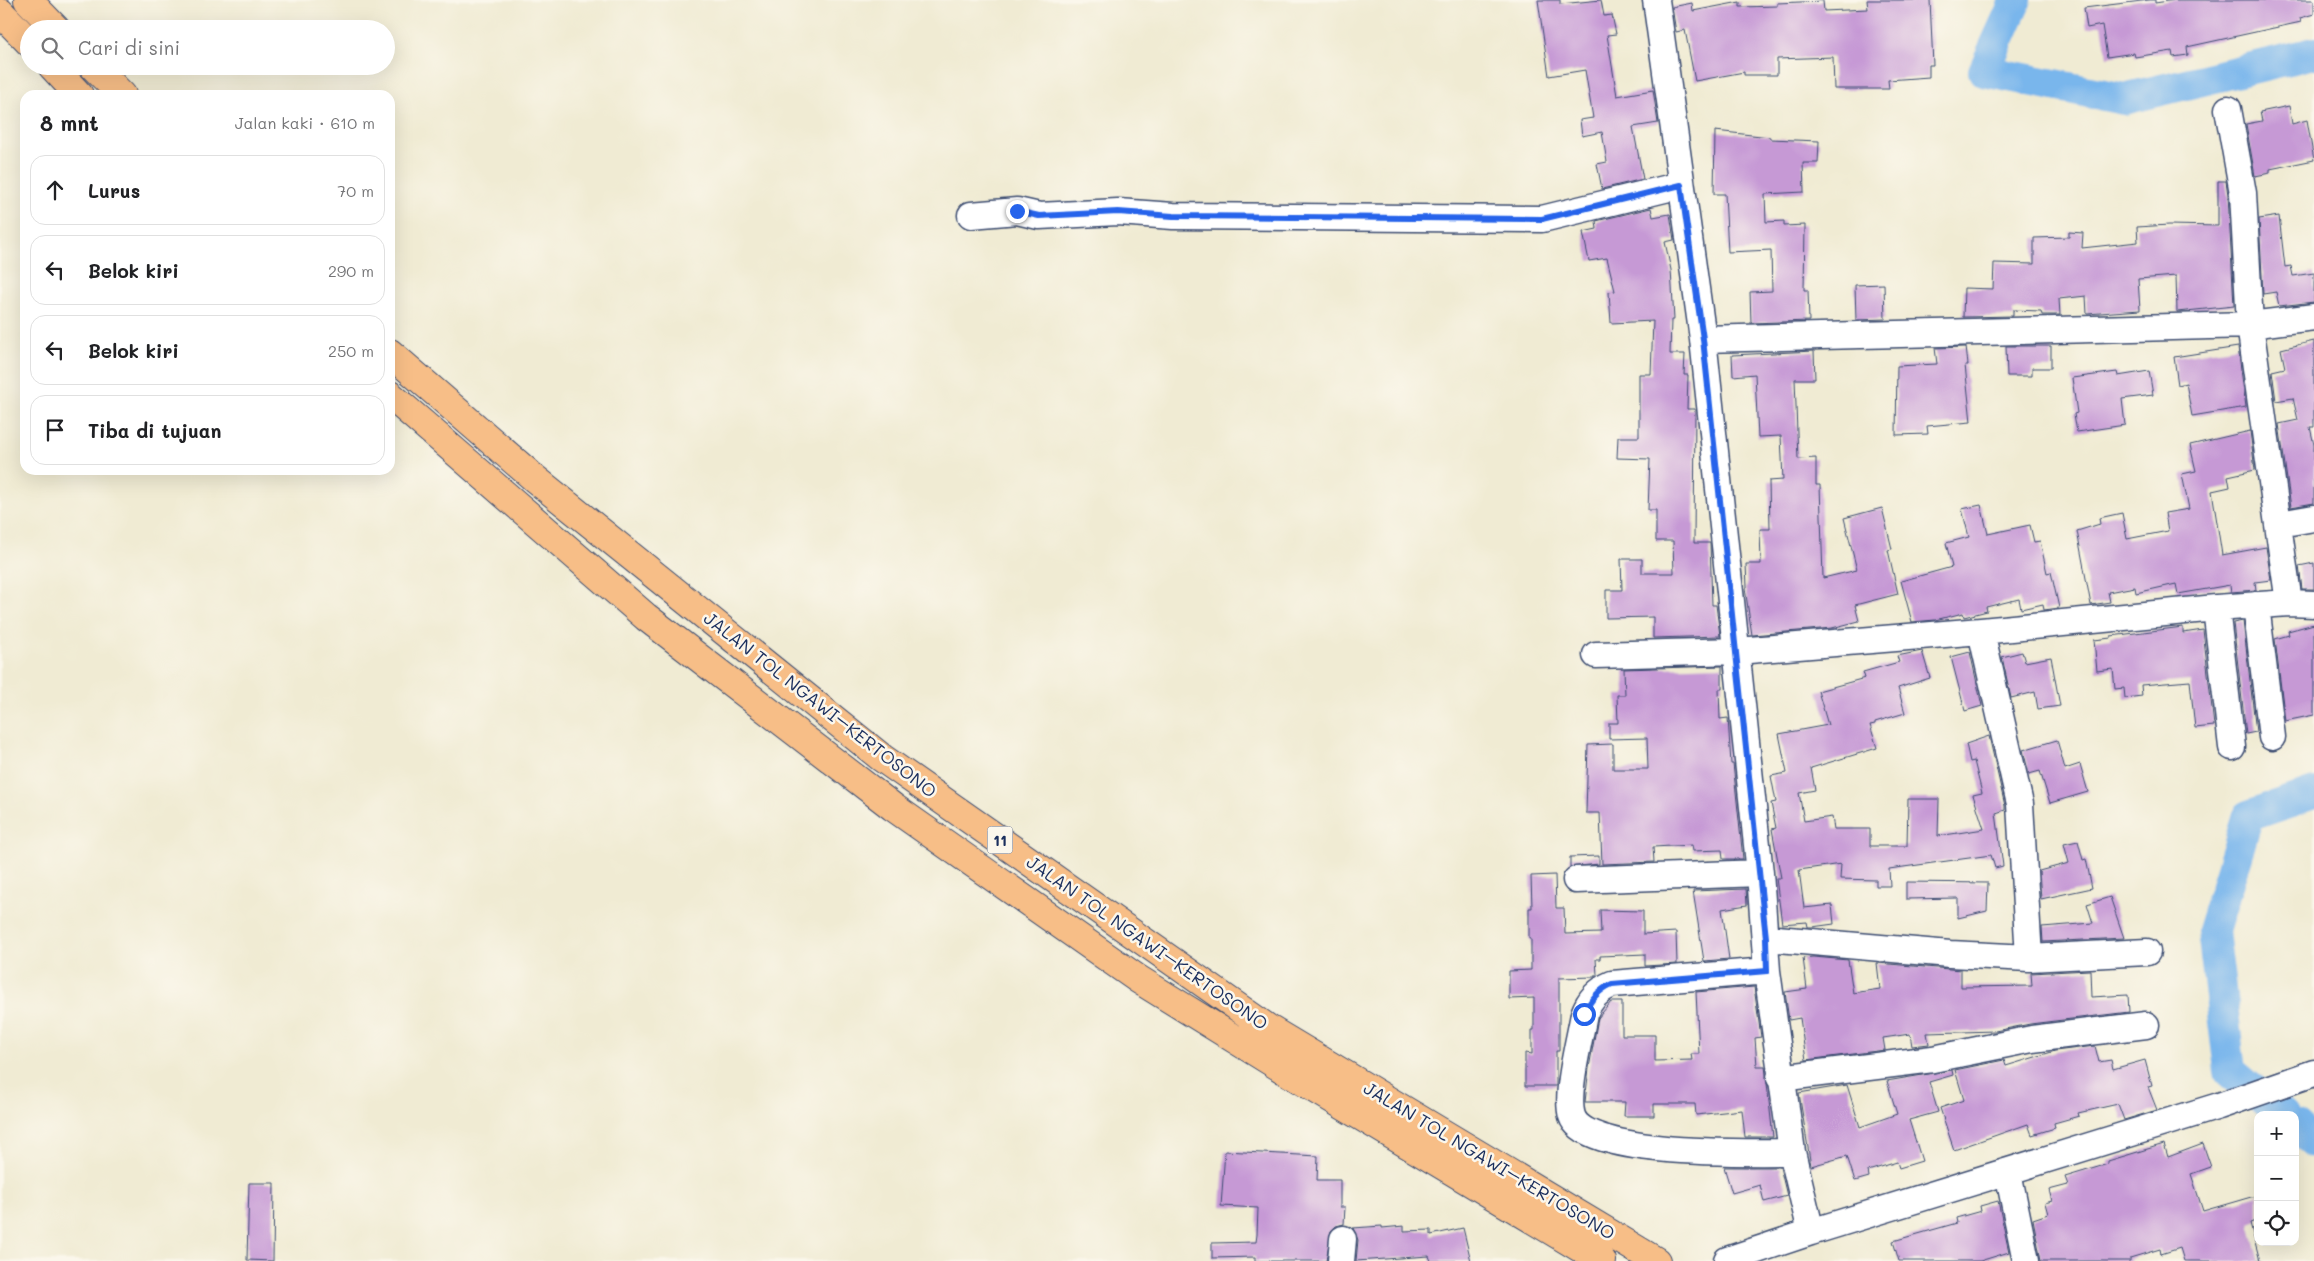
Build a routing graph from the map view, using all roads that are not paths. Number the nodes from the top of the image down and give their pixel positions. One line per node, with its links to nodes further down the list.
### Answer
1 (28, 0): 4 (highway)
2 (1656, 0): 11 (street)
3 (0, 12): 5 (highway)
4 (47, 20)
5 (20, 33)
6 (60, 75): 8 (highway)
7 (103, 75): 9 (highway)
8 (74, 90)
9 (117, 90)
10 (2228, 109): 14 (street)
11 (1681, 185): 12 (street); 15 (street)
12 (971, 215)
13 (2314, 317): 14 (street)
14 (2250, 324): 15 (street); 19 (street)
15 (1703, 339): 24 (street)
16 (395, 358): 42 (highway, JALAN TOL NGAWI–KERTOSONO / 11)
17 (395, 399): 41 (highway, JALAN TOL NGAWI–KERTOSONO / 11)
18 (2314, 518): 19 (street)
19 (2279, 524): 20 (street)
20 (2302, 603): 21 (street)
21 (2256, 605): 22 (street); 26 (street)
22 (2216, 608): 23 (street); 27 (street)
23 (1981, 631): 24 (street); 32 (street)
24 (1737, 651): 25 (street); 28 (street)
25 (1596, 655)
26 (2272, 736)
27 (2232, 747)
28 (1760, 872): 29 (street); 30 (street)
29 (1576, 880)
30 (1766, 938): 32 (street); 33 (street)
31 (2147, 952): 32 (street)
32 (2029, 958)
33 (1767, 971): 36 (street); 37 (street)
34 (2146, 1025): 36 (street)
35 (2308, 1076): 38 (street)
36 (1780, 1078): 37 (street)
37 (1792, 1152): 39 (street)
38 (2008, 1172): 39 (street); 43 (street)
39 (1811, 1232): 40 (street)
40 (1727, 1260)
41 (1602, 1261)
42 (1656, 1261)
43 (2026, 1261)

